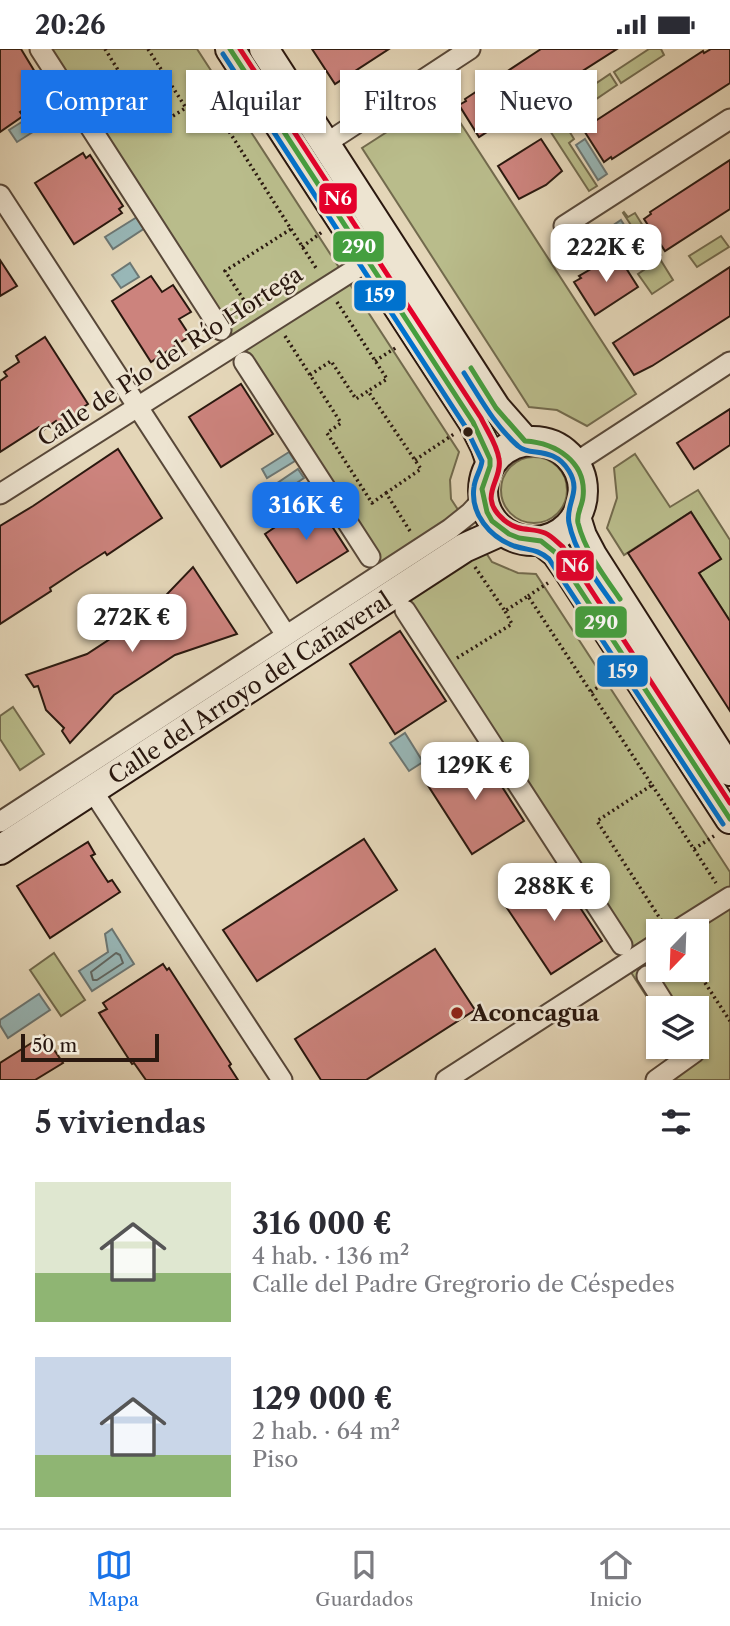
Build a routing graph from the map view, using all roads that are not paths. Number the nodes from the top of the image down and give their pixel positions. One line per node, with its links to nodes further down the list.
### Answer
1 (40, 49): 10 (street)
2 (230, 49): 9 (main road)
3 (264, 49): 6 (main road)
4 (470, 49): 6 (street)
5 (730, 119): 8 (street)
6 (325, 144): 14 (main road)
7 (0, 195): 13 (street)
8 (564, 226)
9 (368, 261): 13 (street, Calle de Pío del Río Hortega); 15 (main road)
10 (221, 330)
11 (244, 362): 22 (street)
12 (730, 362): 16 (street)
13 (138, 406): 17 (street, Calle de Pío del Río Hortega); 24 (street)
14 (525, 441): 15 (main road); 16 (main road)
15 (491, 463): 18 (main road)
16 (575, 463): 19 (main road)
17 (0, 494)
18 (483, 499): 20 (main road); 24 (street, Calle del Arroyo del Cañaveral)
19 (576, 517): 21 (main road); 25 (main road)
20 (502, 531): 21 (main road); 26 (main road, Calle del Arroyo del Cañaveral)
21 (541, 541): 28 (main road)
22 (370, 557)
23 (405, 610): 32 (street)
24 (286, 635): 27 (street, Calle del Arroyo del Cañaveral)
25 (730, 771)
26 (92, 790): 29 (main road, Calle del Arroyo del Cañaveral); 35 (street)
27 (0, 822)
28 (722, 827)
29 (0, 850)
30 (723, 890): 31 (street)
31 (678, 919)
32 (622, 945)
33 (646, 951): 36 (street)
34 (685, 1059): 37 (street)
35 (282, 1080)
36 (446, 1080)
37 (656, 1080)

